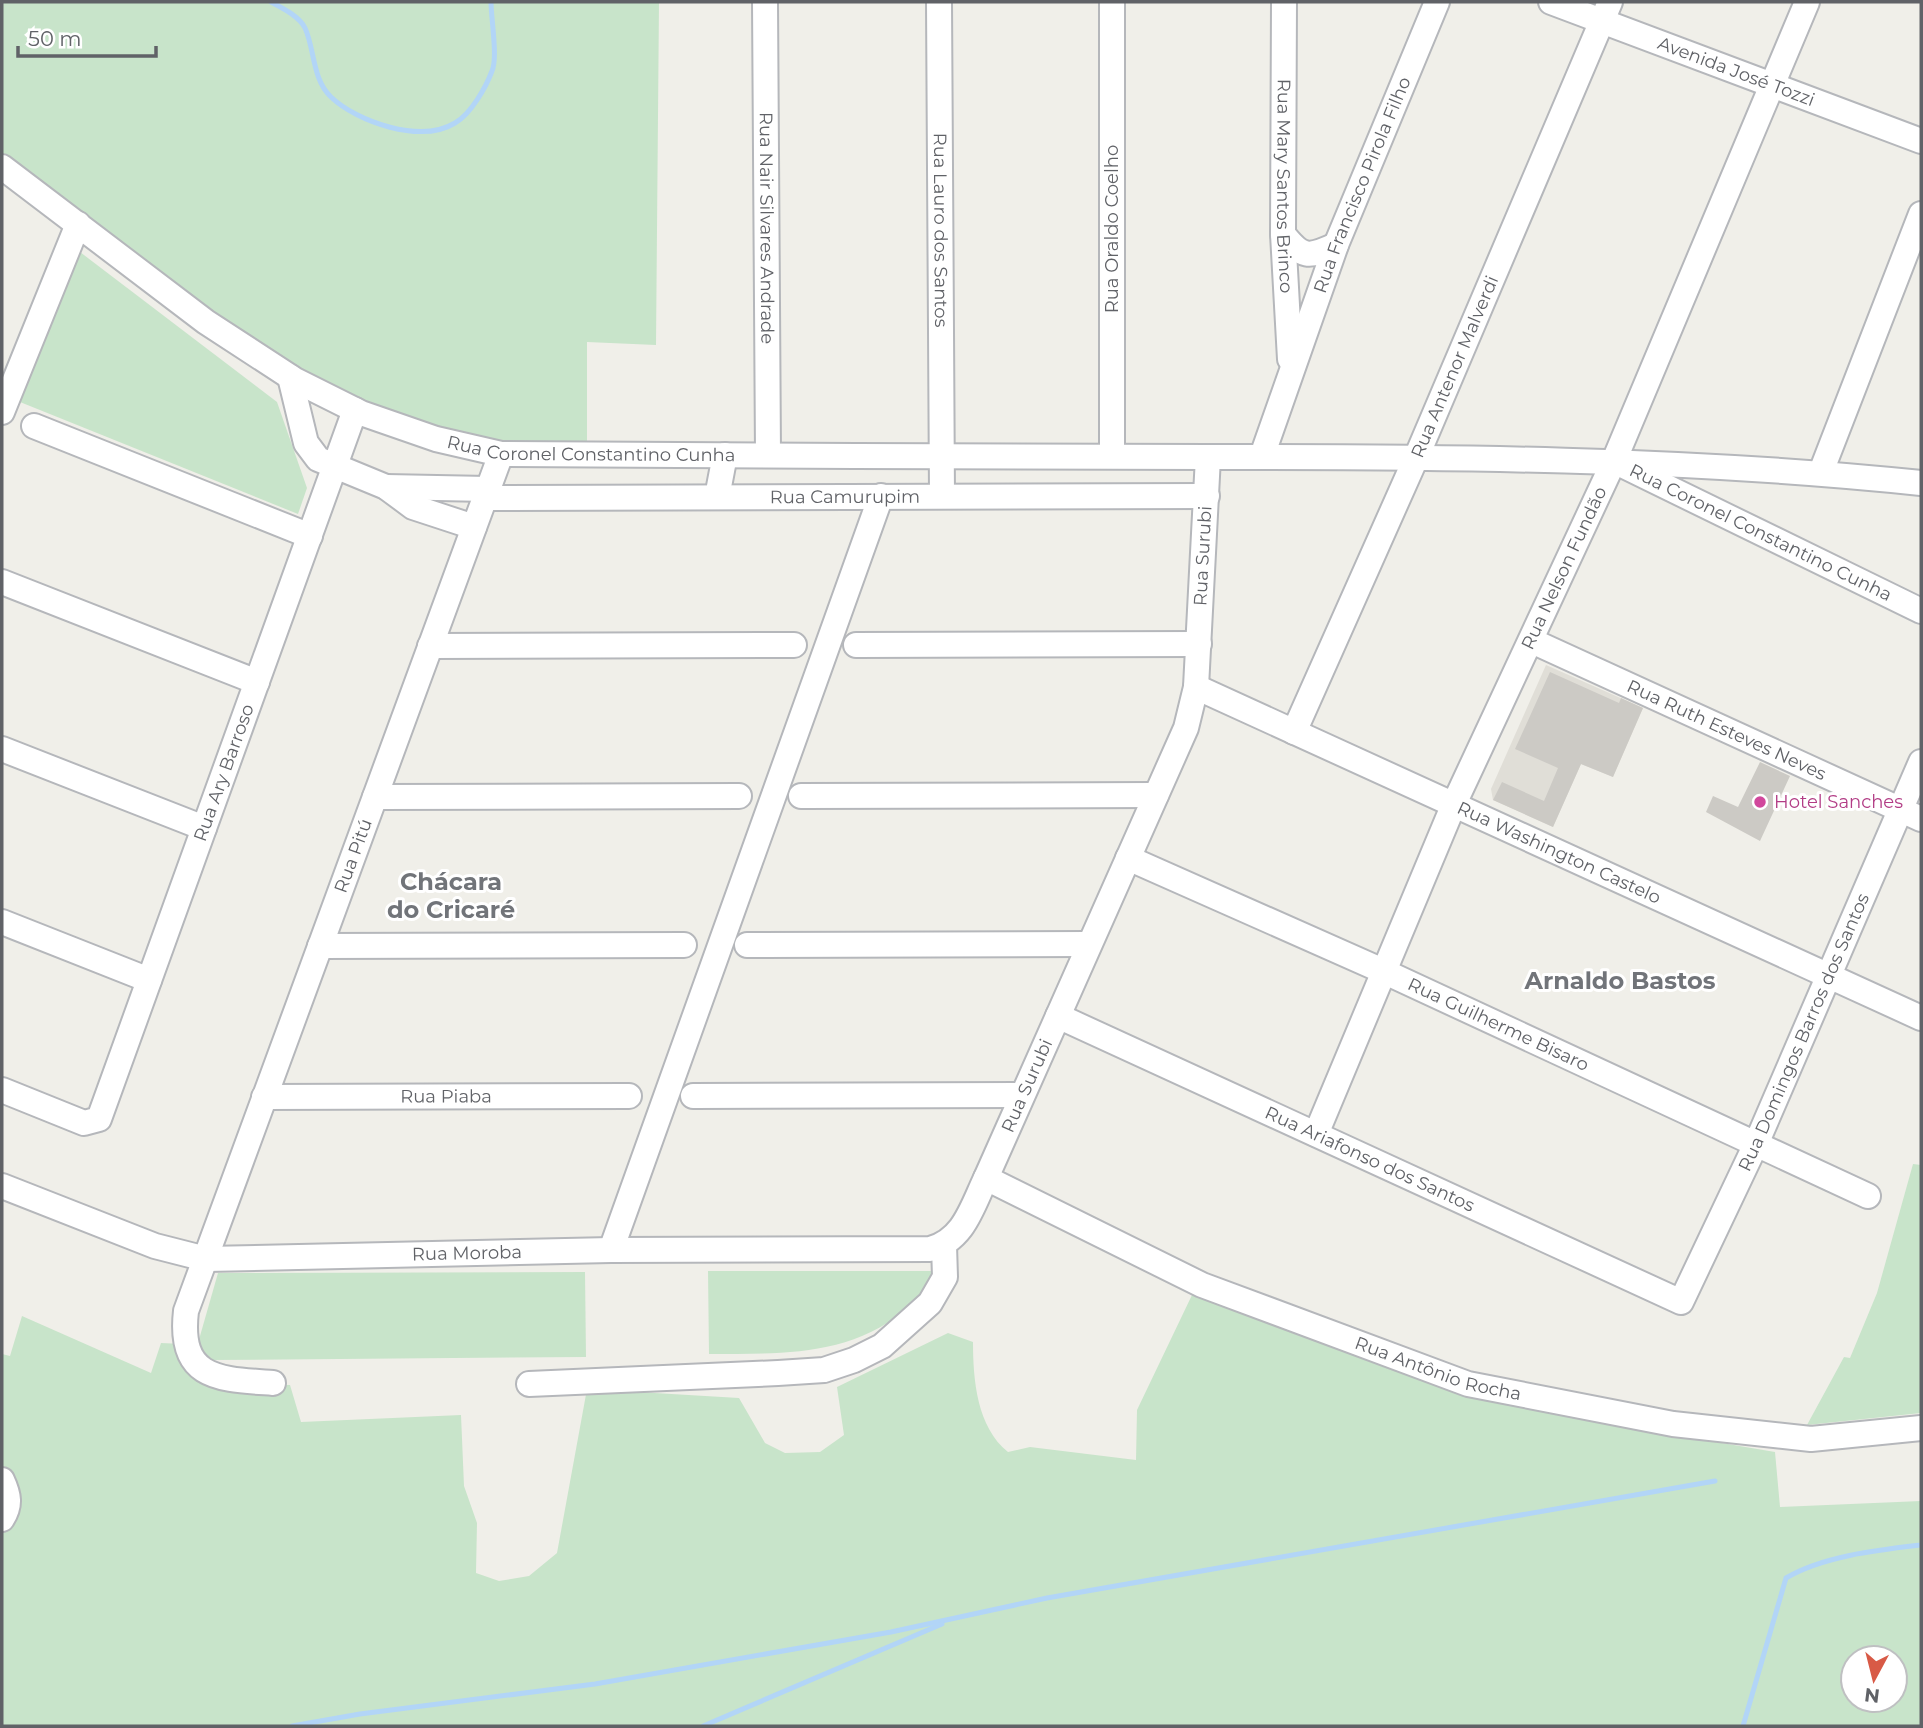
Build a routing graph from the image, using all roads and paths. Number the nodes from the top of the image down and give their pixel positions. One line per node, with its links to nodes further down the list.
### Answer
1 (765, 2): 23 (street, Rua Nair Silvares Andrade)
2 (939, 2): 24 (street, Rua Lauro dos Santos)
3 (1112, 2): 25 (street, Rua Oraldo Coelho)
4 (1284, 2): 14 (street, Rua Mary Santos Brinco)
5 (1437, 2): 15 (street, Rua Francisco Pirola Filho)
6 (1551, 2): 8 (street, Avenida José Tozzi)
7 (1807, 2): 9 (street, Rua Nelson Fundão)
8 (1606, 11): 9 (street, Avenida José Tozzi); 28 (street, Rua Antenor Malverdi)
9 (1773, 86): 10 (street, Avenida José Tozzi); 29 (street, Rua Nelson Fundão)
10 (1921, 141)
11 (2, 167): 13 (street, Rua Coronel Constantino Cunha)
12 (1921, 214): 31 (street)
13 (78, 224): 17 (street, Rua Coronel Constantino Cunha); 19 (street)
14 (1283, 234): 15 (street); 16 (street, Rua Mary Santos Brinco)
15 (1336, 245): 16 (street, Rua Francisco Pirola Filho)
16 (1290, 371): 26 (street)
17 (290, 377): 18 (street, Rua Coronel Constantino Cunha); 30 (street)
18 (355, 410): 21 (street, Rua Coronel Constantino Cunha); 30 (street, Rua Ary Barroso)
19 (2, 412)
20 (34, 426): 40 (street)
21 (501, 454): 22 (street, Rua Coronel Constantino Cunha); 34 (street, Rua Pitú)
22 (724, 455): 23 (street, Rua Coronel Constantino Cunha); 38 (street)
23 (768, 455): 24 (street, Rua Coronel Constantino Cunha)
24 (941, 456): 25 (street, Rua Coronel Constantino Cunha); 35 (street, Rua Lauro dos Santos)
25 (1112, 456): 27 (street, Rua Coronel Constantino Cunha)
26 (1262, 456): 27 (street, Rua Coronel Constantino Cunha); 28 (street, Rua Coronel Constantino Cunha)
27 (1208, 457): 37 (street, Rua Surubi)
28 (1416, 458): 29 (street, Rua Coronel Constantino Cunha); 50 (street, Rua Antenor Malverdi)
29 (1614, 461): 31 (street); 42 (street, Rua Coronel Constantino Cunha); 43 (street, Rua Nelson Fundão)
30 (335, 468): 33 (street); 40 (street, Rua Ary Barroso)
31 (1821, 472): 32 (street)
32 (1921, 482)
33 (386, 487): 34 (street, Rua Camurupim); 39 (street)
34 (486, 493): 38 (street, Rua Camurupim); 39 (street, Rua Pitú)
35 (942, 495): 36 (street, Rua Camurupim); 37 (street, Rua Camurupim)
36 (881, 496): 38 (street, Rua Camurupim); 82 (street)
37 (1207, 496): 44 (street, Rua Surubi)
38 (717, 498)
39 (474, 527): 47 (street, Rua Pitú)
40 (310, 536): 48 (street, Rua Ary Barroso)
41 (2, 582): 48 (street)
42 (1921, 611)
43 (1532, 641): 57 (street, Rua Nelson Fundão); 58 (street, Rua Ruth Esteves Neves)
44 (1199, 644): 46 (street); 49 (street, Rua Surubi)
45 (794, 645): 47 (street)
46 (856, 645)
47 (430, 646): 56 (street, Rua Pitú)
48 (257, 682): 59 (street, Rua Ary Barroso)
49 (1196, 687): 50 (street, Rua Washington Castelo); 53 (street, Rua Surubi)
50 (1294, 732): 57 (street, Rua Washington Castelo)
51 (2, 748): 59 (street)
52 (1921, 762): 58 (street, Rua Domingos Barros dos Santos)
53 (1156, 795): 55 (street); 60 (street, Rua Surubi)
54 (738, 796): 56 (street)
55 (801, 796)
56 (375, 797): 65 (street, Rua Pitú)
57 (1454, 804): 66 (street, Rua Nelson Fundão); 67 (street, Rua Washington Castelo)
58 (1911, 814): 67 (street, Rua Domingos Barros dos Santos)
59 (204, 828): 68 (street, Rua Ary Barroso)
60 (1128, 858): 62 (street, Rua Surubi); 66 (street, Rua Guilherme Bisaro)
61 (2, 922): 68 (street)
62 (1089, 944): 64 (street); 69 (street, Rua Surubi)
63 (684, 945): 65 (street)
64 (747, 945)
65 (320, 946): 75 (street, Rua Pitú)
66 (1383, 971): 76 (street, Rua Nelson Fundão); 77 (street, Rua Guilherme Bisaro)
67 (1828, 976): 70 (street, Rua Washington Castelo); 77 (street, Rua Domingos Barros dos Santos)
68 (149, 980): 71 (street, Rua Ary Barroso)
69 (1058, 1016): 72 (street, Rua Surubi); 76 (street, Rua Ariafonso dos Santos)
70 (1921, 1018)
71 (2, 1090)
72 (1023, 1095): 74 (street); 78 (street, Rua Surubi)
73 (629, 1096): 75 (street, Rua Piaba)
74 (693, 1096)
75 (264, 1097): 83 (street, Rua Pitú)
76 (1316, 1134): 84 (street, Rua Ariafonso dos Santos)
77 (1756, 1144): 80 (street, Rua Guilherme Bisaro); 84 (street, Rua Domingos Barros dos Santos)
78 (986, 1178): 81 (street, Rua Surubi); 87 (street, Rua Antônio Rocha)
79 (2, 1186): 83 (street, Rua Moroba)
80 (1868, 1196)
81 (944, 1245): 82 (street, Rua Moroba); 86 (street)
82 (611, 1250): 83 (street, Rua Moroba)
83 (206, 1259): 85 (street, Rua Pitú)
84 (1681, 1302)
85 (273, 1383)
86 (529, 1384)
87 (1921, 1428)
88 (2, 1480): 89 (street)
89 (2, 1519)

